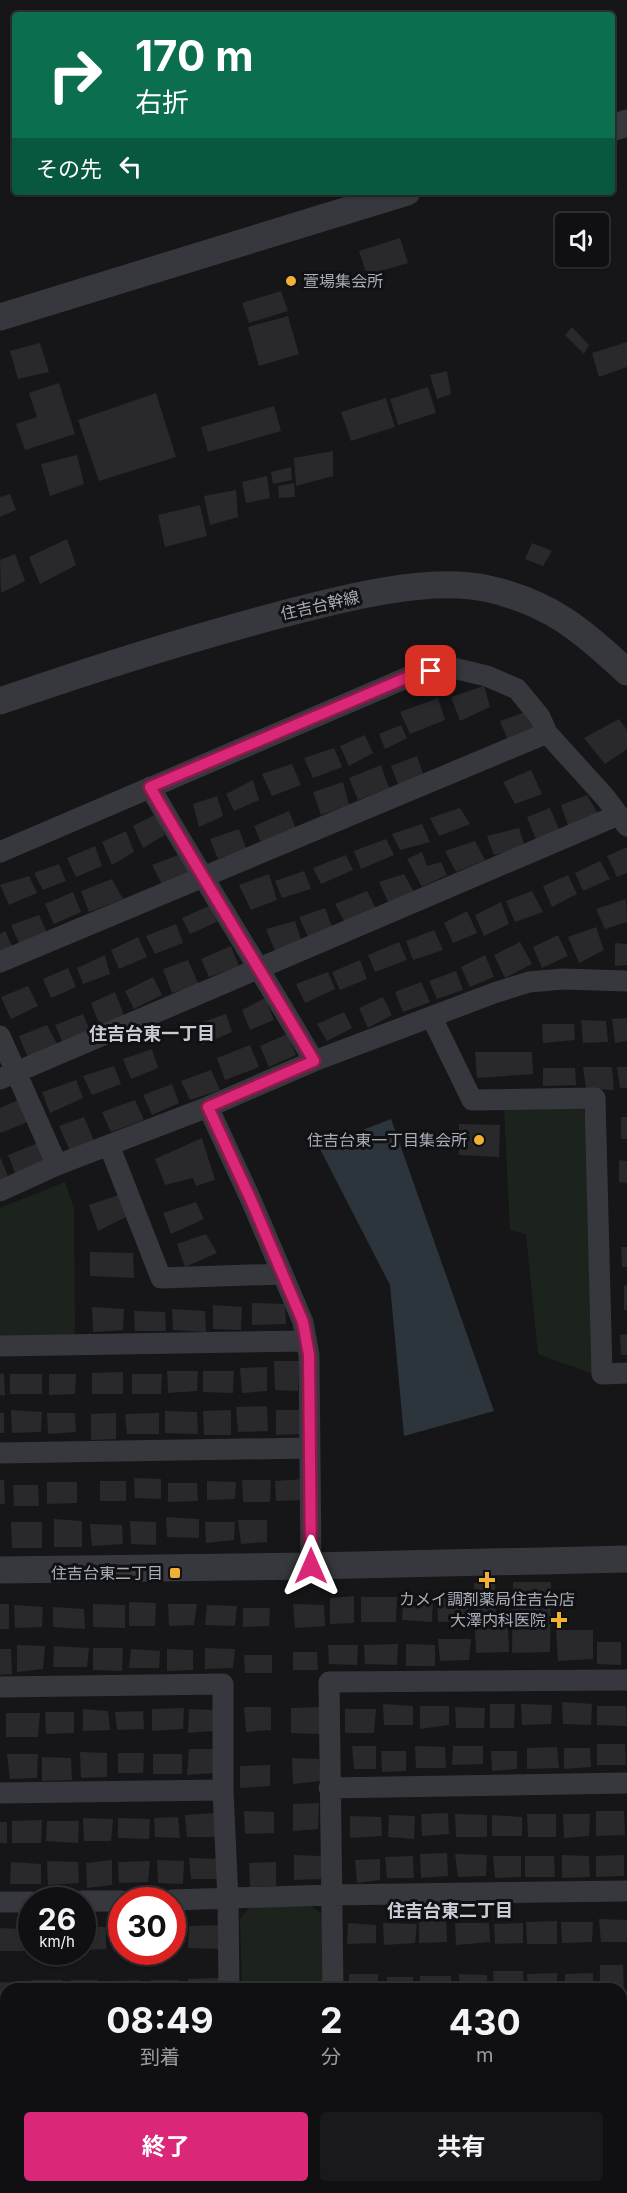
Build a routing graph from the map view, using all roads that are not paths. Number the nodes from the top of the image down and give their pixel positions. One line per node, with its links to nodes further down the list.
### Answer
1 (397, 195): 2 (street)
2 (0, 317)
3 (627, 672): 4 (street, 住吉台幹線)
4 (0, 702)
5 (547, 733): 6 (street); 7 (street); 9 (street)
6 (150, 787): 8 (street); 9 (street)
7 (623, 821): 11 (street)
8 (0, 852)
9 (201, 876): 10 (street); 11 (street)
10 (0, 962)
11 (259, 968): 15 (street); 16 (street)
12 (627, 981): 13 (street)
13 (432, 1018): 15 (street); 24 (street)
14 (0, 1036): 16 (street)
15 (314, 1061): 17 (street)
16 (8, 1076): 19 (street)
17 (208, 1107): 18 (street); 21 (street)
18 (109, 1145): 19 (street); 21 (street)
19 (57, 1165): 20 (street)
20 (0, 1191)
21 (282, 1274): 22 (street)
22 (306, 1341): 23 (street); 25 (street)
23 (0, 1346)
24 (627, 1373)
25 (310, 1448): 26 (street); 28 (street)
26 (0, 1453)
27 (627, 1559): 28 (street)
28 (311, 1566): 29 (street)
29 (0, 1570)
30 (627, 1680): 33 (street)
31 (0, 1687): 34 (street)
32 (627, 1783): 33 (street)
33 (329, 1788): 37 (street)
34 (223, 1790): 35 (street); 39 (street)
35 (0, 1793)
36 (627, 1891): 37 (street)
37 (330, 1895): 39 (street); 43 (street)
38 (186, 1900): 39 (street)
39 (228, 1900): 42 (street)
40 (0, 1902): 41 (street)
41 (18, 1902)
42 (229, 1983)
43 (333, 1983)

